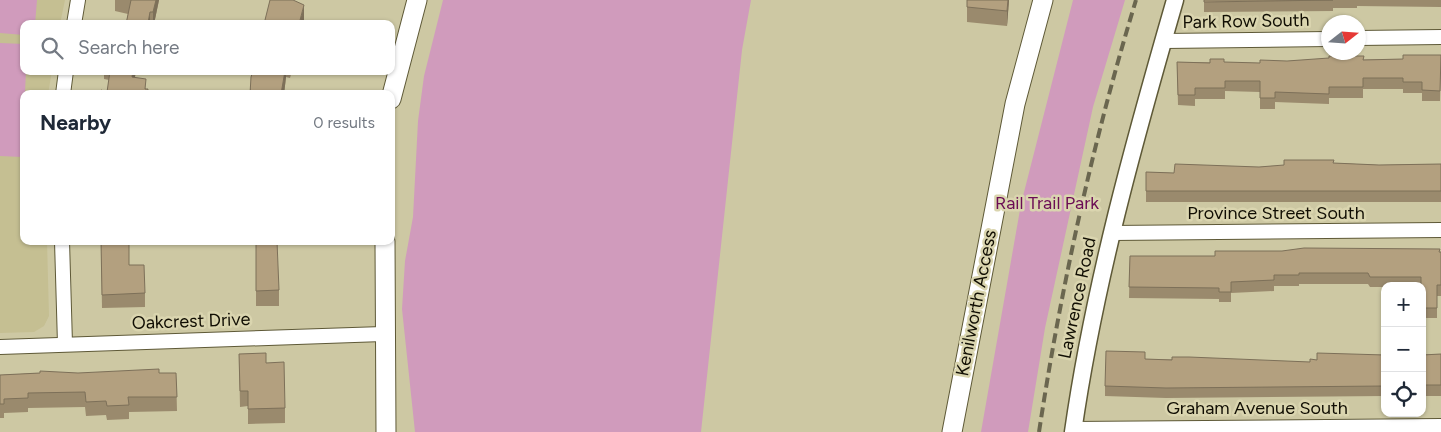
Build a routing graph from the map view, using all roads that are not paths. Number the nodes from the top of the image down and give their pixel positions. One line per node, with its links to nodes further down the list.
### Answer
1 (78, 0): 5 (street)
2 (417, 0): 12 (main road)
3 (1043, 0): 23 (main road, Kenilworth Access)
4 (1175, 0): 9 (street, Lawrence Road)
5 (75, 20)
6 (1366, 38): 7 (street)
7 (1441, 38)
8 (1321, 39): 9 (street, Park Row South)
9 (1164, 41): 14 (street, Lawrence Road)
10 (65, 75): 11 (street)
11 (63, 90)
12 (393, 90)
13 (1441, 230): 14 (street, Province Street South)
14 (1112, 233): 21 (street, Lawrence Road)
15 (62, 245): 18 (street)
16 (385, 245): 17 (main road)
17 (384, 334): 18 (street, Oakcrest Drive); 22 (main road)
18 (66, 344): 19 (street, Oakcrest Drive)
19 (0, 347)
20 (1441, 426): 21 (street, Graham Avenue South)
21 (1073, 430)
22 (386, 432)
23 (952, 432)

